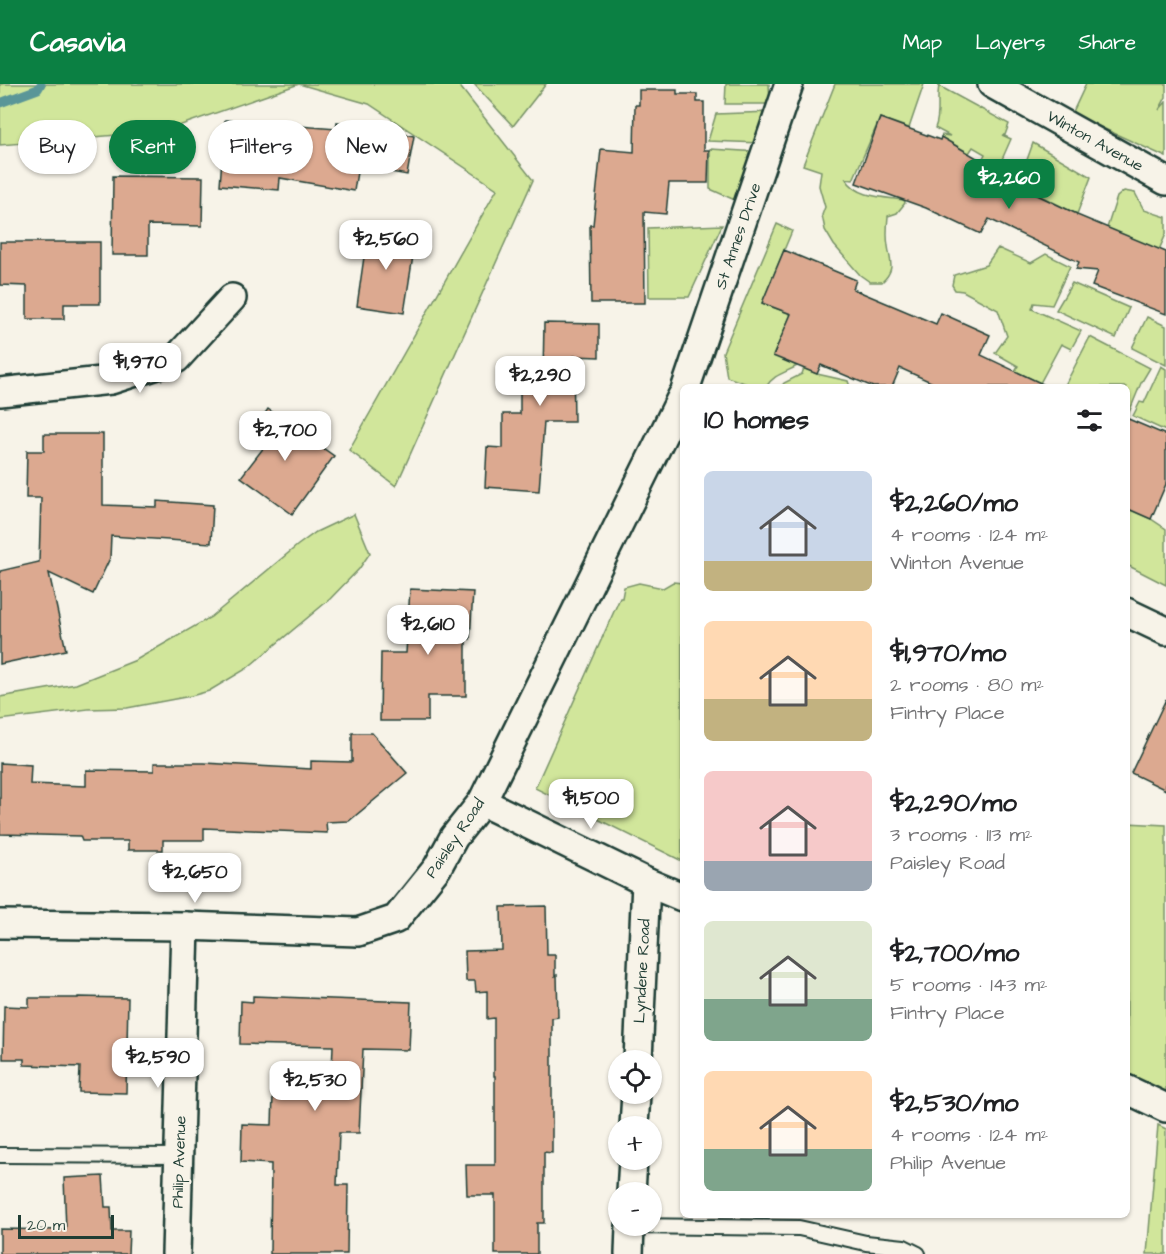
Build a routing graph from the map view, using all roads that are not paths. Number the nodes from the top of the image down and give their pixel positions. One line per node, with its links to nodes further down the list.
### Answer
1 (789, 84): 5 (street, St Annes Drive)
2 (992, 84): 3 (street, Winton Avenue)
3 (1166, 181)
4 (232, 298): 6 (street)
5 (687, 384)
6 (0, 392)
7 (680, 400): 10 (street, Paisley Road)
8 (1130, 614): 9 (street)
9 (1166, 632)
10 (482, 801): 11 (street); 14 (street, Paisley Road)
11 (646, 882): 12 (street); 15 (street, Lyndene Road)
12 (680, 896)
13 (0, 924): 14 (street, Paisley Road)
14 (185, 926): 19 (street, Philip Avenue)
15 (638, 1050)
16 (1130, 1091): 17 (street)
17 (1166, 1108)
18 (0, 1155): 19 (lane)
19 (179, 1156): 22 (street, Philip Avenue)
20 (662, 1226): 24 (lane)
21 (630, 1236): 23 (street)
22 (176, 1254)
23 (629, 1254)
24 (918, 1254)

